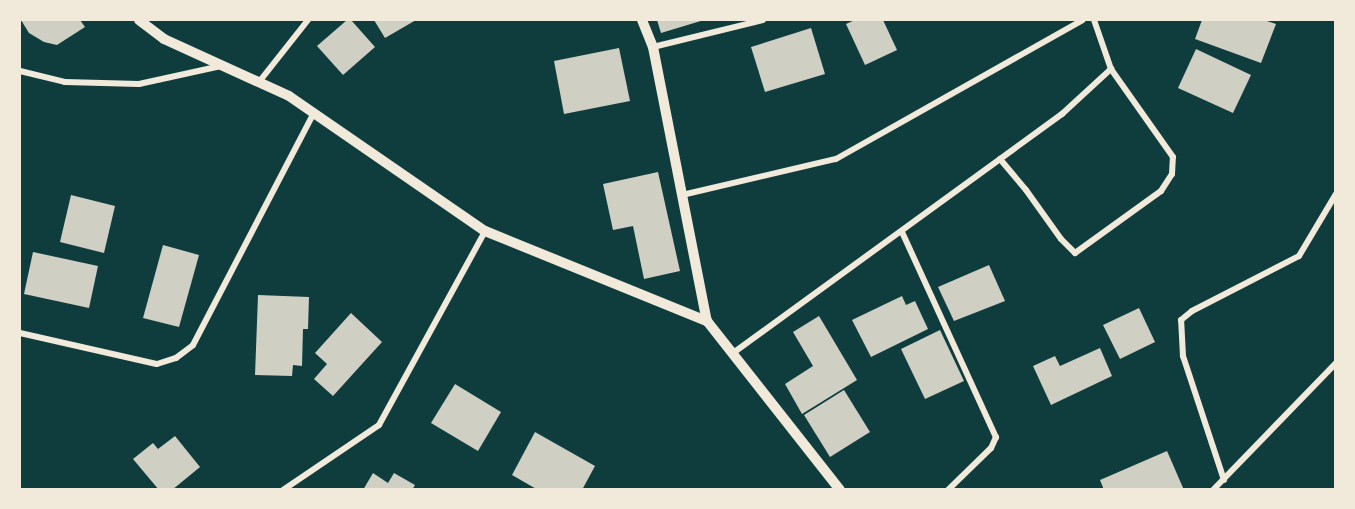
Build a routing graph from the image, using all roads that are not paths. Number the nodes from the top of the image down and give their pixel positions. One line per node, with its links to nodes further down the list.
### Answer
1 (139, 20): 8 (street)
2 (308, 20): 11 (street)
3 (642, 20): 7 (street)
4 (763, 20): 7 (street)
5 (1083, 20): 15 (street)
6 (1094, 20): 9 (street)
7 (652, 46): 15 (street)
8 (222, 66): 10 (street); 11 (street)
9 (1112, 69): 13 (street); 13 (street)
10 (20, 71)
11 (259, 82): 12 (street)
12 (314, 113): 16 (street); 19 (street)
13 (1000, 159): 17 (street)
14 (1335, 194): 22 (street)
15 (682, 195): 18 (street)
16 (485, 231): 18 (street); 23 (street)
17 (902, 232): 20 (street); 25 (street)
18 (707, 321): 20 (street)
19 (20, 333)
20 (733, 353): 24 (street)
21 (1335, 363): 22 (street)
22 (1224, 480): 26 (street)
23 (283, 489)
24 (840, 489)
25 (948, 489)
26 (1213, 489)

